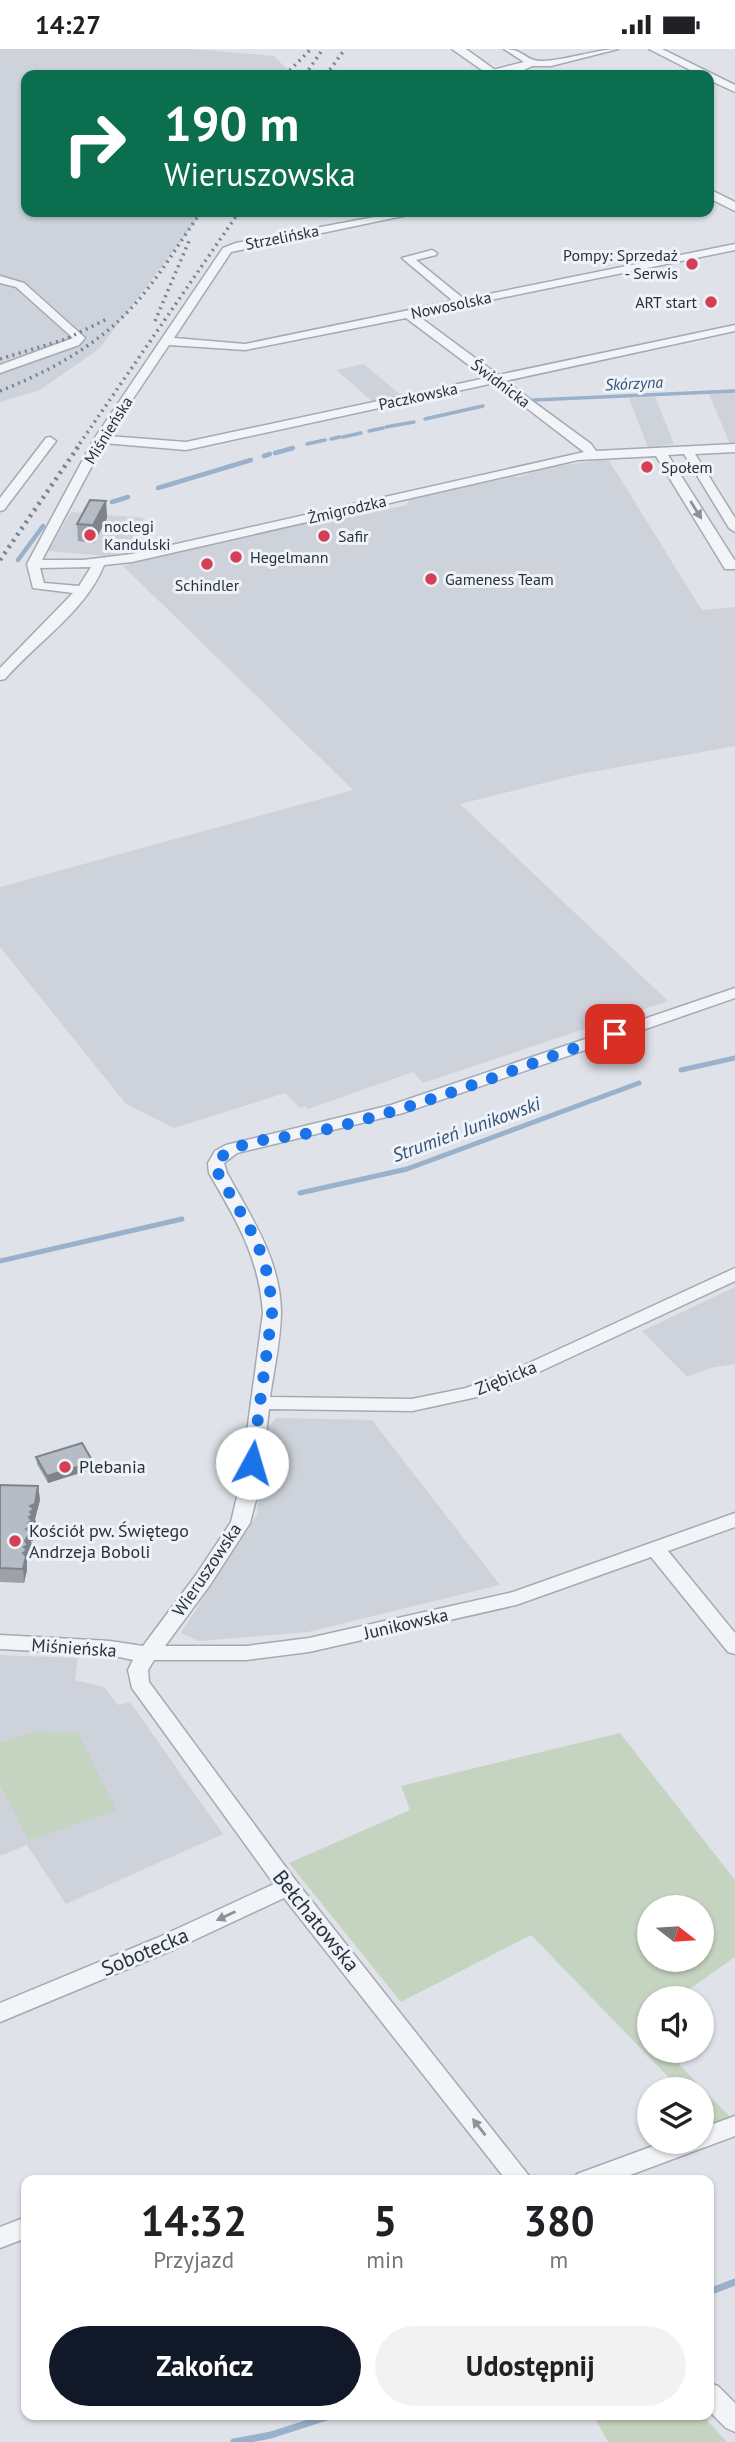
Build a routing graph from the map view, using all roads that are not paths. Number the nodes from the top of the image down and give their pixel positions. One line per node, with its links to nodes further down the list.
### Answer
1 (458, 49): 6 (street)
2 (509, 49): 5 (street)
3 (613, 49): 5 (street)
4 (654, 49): 8 (street)
5 (530, 63): 7 (street)
6 (488, 70)
7 (513, 70)
8 (696, 70)
9 (714, 79): 10 (street)
10 (735, 89)
11 (714, 196): 12 (street)
12 (733, 205)
13 (391, 217): 15 (street, Strzelińska)
14 (735, 247): 18 (street, Nowosolska)
15 (230, 248): 21 (street, Miśnieńska)
16 (432, 253): 18 (street)
17 (0, 279): 22 (street)
18 (462, 303): 19 (street, Nowosolska)
19 (408, 314): 21 (street, Nowosolska); 23 (street, Świdnicka)
20 (735, 328): 23 (street, Paczkowska)
21 (166, 341): 24 (street, Miśnieńska)
22 (0, 369)
23 (496, 379): 24 (street, Paczkowska); 29 (street, Świdnicka)
24 (100, 439): 33 (street, Miśnieńska)
25 (50, 441): 30 (street)
26 (735, 448): 27 (street, Żmigrodzka)
27 (687, 450): 28 (street, Żmigrodzka); 31 (street)
28 (660, 452): 29 (street, Żmigrodzka); 34 (street, one-way to 34)
29 (592, 455): 32 (street, Żmigrodzka)
30 (2, 500)
31 (735, 528)
32 (99, 562): 33 (street, Żmigrodzka); 35 (street)
33 (33, 563): 35 (street)
34 (735, 565)
35 (82, 590): 36 (street)
36 (0, 675)
37 (735, 993): 39 (street, Wieruszowska)
38 (735, 1274): 39 (street, Ziębicka)
39 (259, 1403): 44 (street, Wieruszowska)
40 (735, 1520): 41 (street, Junikowska)
41 (654, 1548): 43 (street); 44 (street, Junikowska)
42 (0, 1642): 44 (street, Miśnieńska)
43 (735, 1647)
44 (149, 1653): 45 (street, Bełchatowska)
45 (296, 1896): 46 (street, Sobotecka, one-way to 46); 50 (street, Bełchatowska, one-way to 45)
46 (0, 2013)
47 (735, 2126): 48 (street)
48 (714, 2134)
49 (659, 2154): 51 (street)
50 (516, 2175)
51 (601, 2175)
52 (21, 2229): 53 (street)
53 (0, 2238)
54 (714, 2399): 55 (street)
55 (735, 2420)

